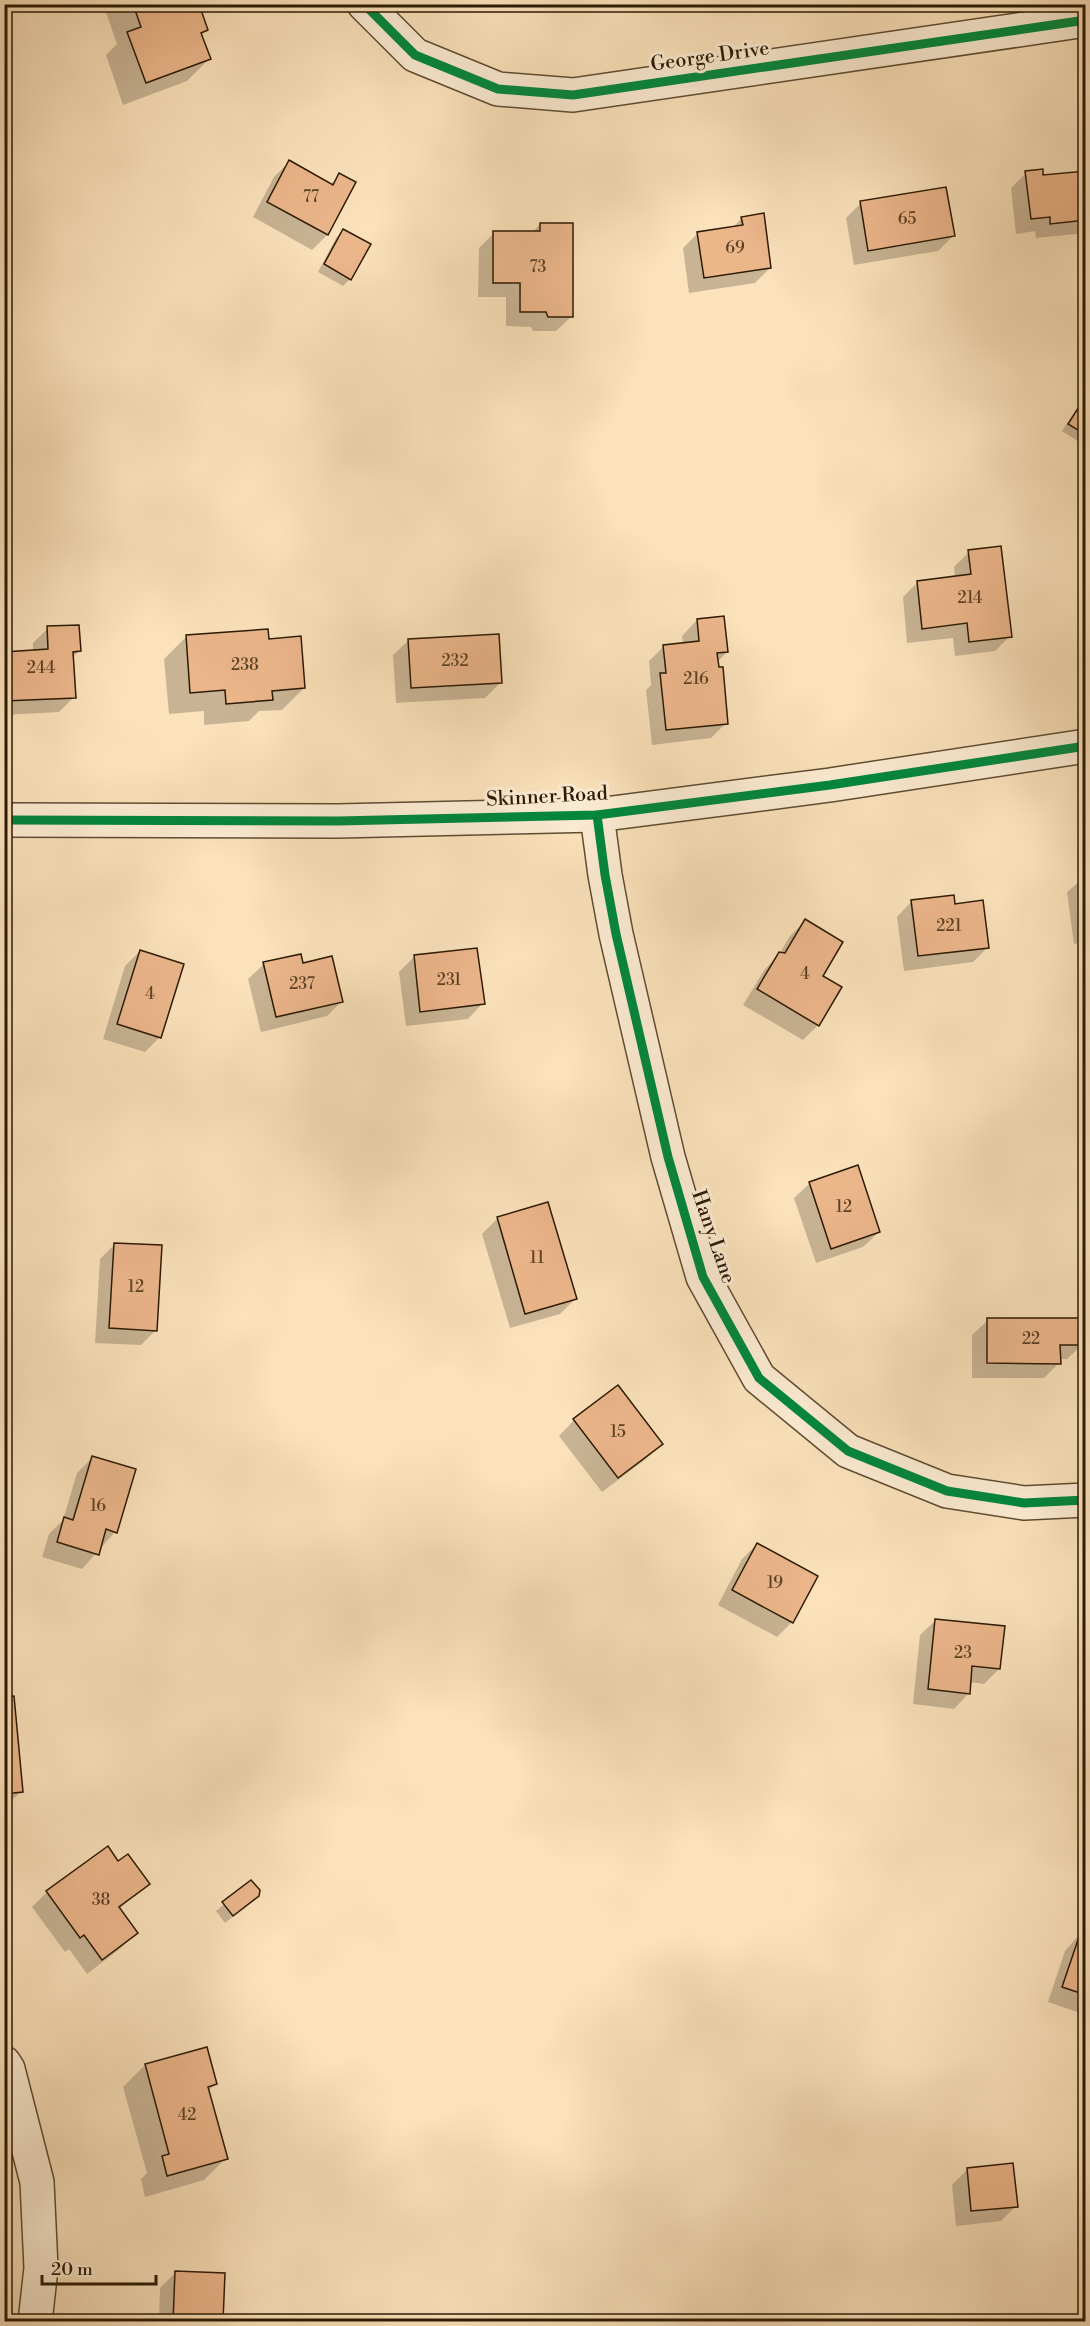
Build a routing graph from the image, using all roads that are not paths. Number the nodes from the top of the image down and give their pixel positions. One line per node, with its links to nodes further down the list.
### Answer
1 (364, 4): 2 (street, George Drive)
2 (1086, 20)
3 (1086, 746): 4 (street, Skinner Road)
4 (597, 815): 5 (street, Skinner Road); 6 (street, Hany Lane)
5 (4, 820)
6 (1086, 1500)
7 (4, 2063): 8 (street)
8 (35, 2322)

